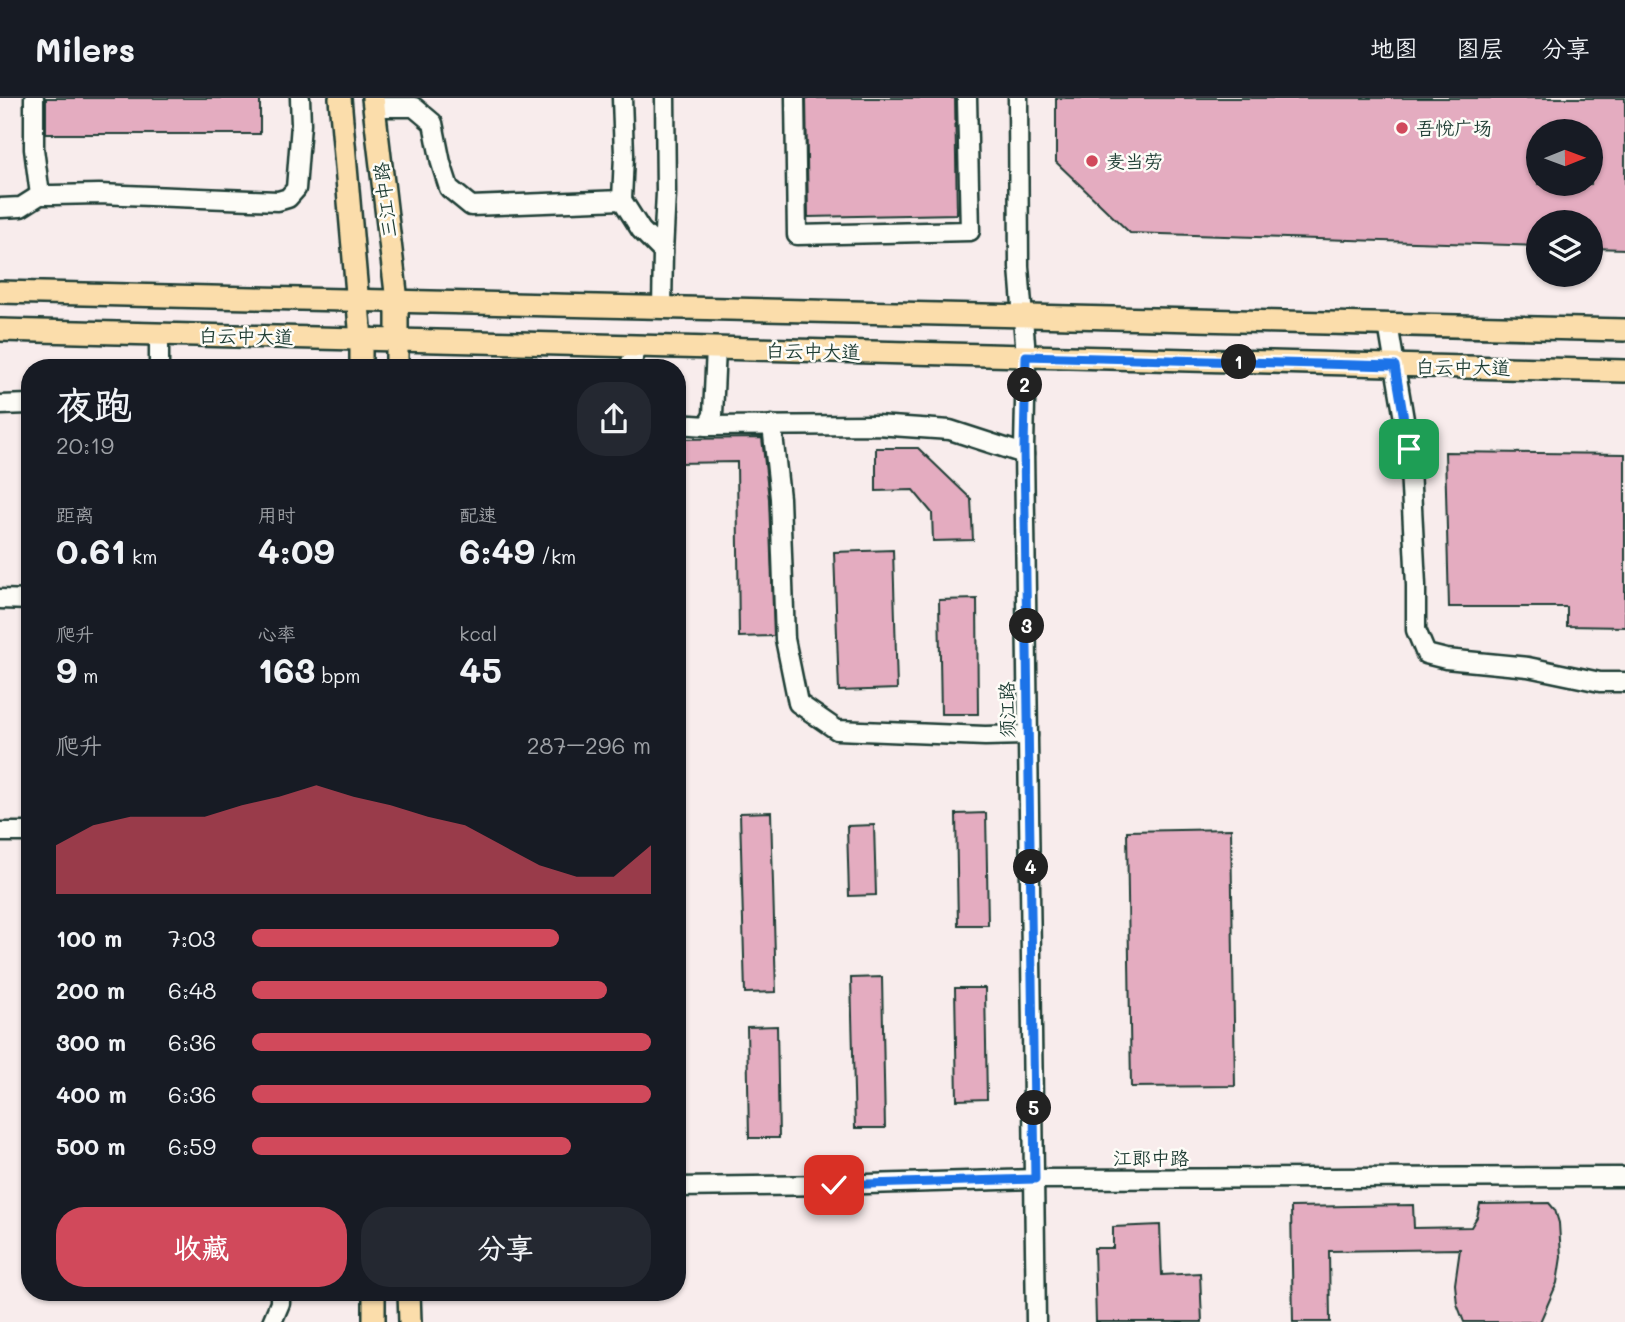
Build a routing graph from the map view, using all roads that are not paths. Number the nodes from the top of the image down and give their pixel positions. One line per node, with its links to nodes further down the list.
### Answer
1 (34, 98): 10 (street)
2 (300, 98): 10 (street)
3 (340, 98): 15 (main road, 三江中路)
4 (622, 98): 11 (street)
5 (665, 98): 13 (street)
6 (795, 98): 7 (street)
7 (967, 98)
8 (1018, 98): 18 (street, 须江路)
9 (373, 102): 11 (street); 16 (main road, 三江中路)
10 (40, 195): 12 (street)
11 (622, 200): 13 (street)
12 (0, 208)
13 (663, 252): 17 (street)
14 (0, 292): 15 (main road, 白云中大道)
15 (356, 300): 16 (main road, 白云中大道); 23 (main road, 三江中路)
16 (397, 301): 17 (main road, 白云中大道); 24 (main road, 三江中路)
17 (662, 308): 18 (main road, 白云中大道)
18 (1024, 316): 19 (main road, 白云中大道); 27 (street, 须江路)
19 (1388, 324): 21 (main road, 白云中大道); 32 (street)
20 (0, 330): 22 (main road, 白云中大道)
21 (1625, 330)
22 (159, 334): 23 (main road, 白云中大道); 28 (street)
23 (361, 339): 24 (main road, 白云中大道); 29 (main road, 三江中路)
24 (398, 340): 25 (main road, 白云中大道); 30 (main road, 三江中路)
25 (639, 346): 26 (main road, 白云中大道); 31 (street)
26 (716, 348): 27 (main road, 白云中大道); 38 (street)
27 (1026, 356): 32 (main road, 白云中大道); 39 (street, 须江路)
28 (159, 359)
29 (361, 359)
30 (397, 359)
31 (632, 359)
32 (1395, 366): 33 (main road, 白云中大道); 42 (street)
33 (1625, 372)
34 (21, 404): 35 (street)
35 (0, 405)
36 (686, 425): 38 (street)
37 (772, 425): 38 (street); 39 (street); 43 (street)
38 (707, 426)
39 (1024, 454): 43 (street, 须江路)
40 (0, 599): 41 (street)
41 (21, 600)
42 (1625, 682)
43 (1028, 735): 47 (street, 须江路)
44 (0, 832): 45 (street)
45 (21, 832)
46 (1625, 1177): 47 (street, 江郎中路)
47 (1035, 1179): 48 (street, 江郎中路); 55 (street, 须江路)
48 (686, 1187)
49 (280, 1301): 52 (street)
50 (374, 1301): 53 (main road)
51 (409, 1301): 54 (main road)
52 (272, 1322)
53 (374, 1322)
54 (410, 1322)
55 (1037, 1322)

